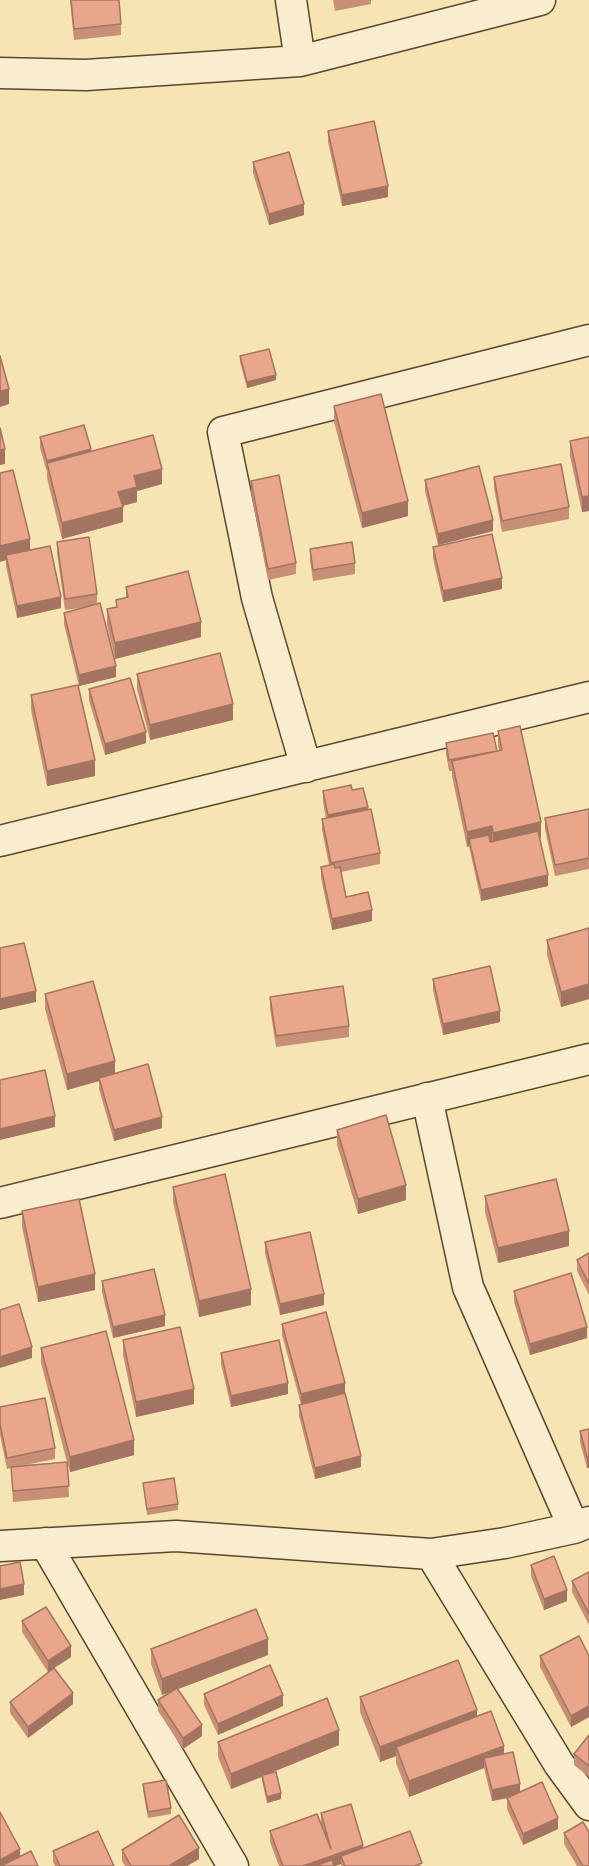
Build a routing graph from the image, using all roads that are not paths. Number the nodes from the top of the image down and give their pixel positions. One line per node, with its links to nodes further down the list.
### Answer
1 (291, 0): 3 (street)
2 (540, 0): 3 (street)
3 (300, 61): 4 (street)
4 (0, 73)
5 (589, 340): 7 (street)
6 (589, 698): 7 (street)
7 (306, 767): 8 (street)
8 (0, 841)
9 (589, 1059): 10 (street)
10 (427, 1098): 11 (street); 12 (street)
11 (0, 1203)
12 (581, 1525): 15 (street)
13 (45, 1543): 14 (street); 15 (street); 17 (street)
14 (0, 1546)
15 (431, 1554): 16 (street)
16 (589, 1805)
17 (233, 1866)

